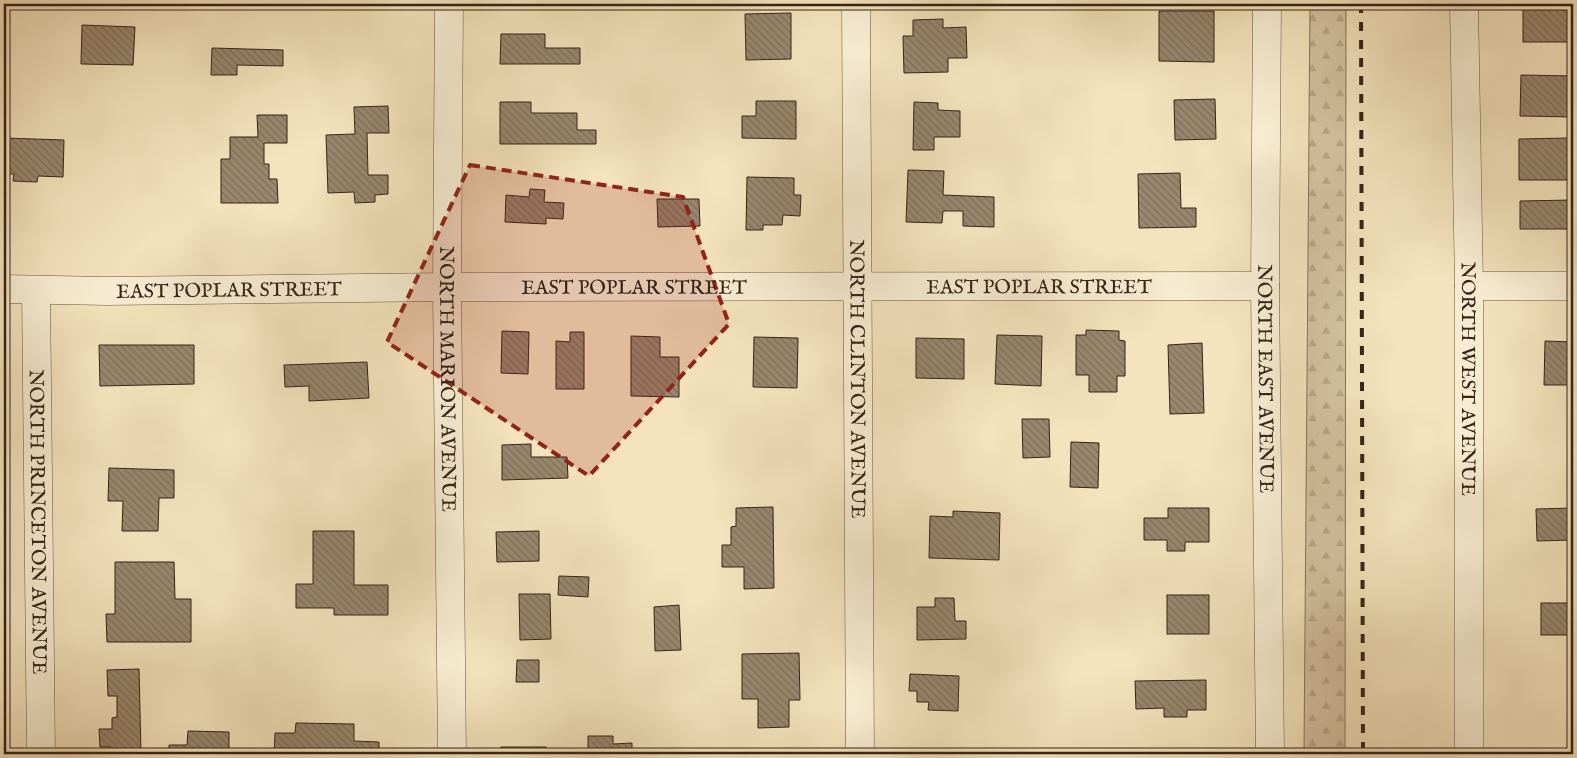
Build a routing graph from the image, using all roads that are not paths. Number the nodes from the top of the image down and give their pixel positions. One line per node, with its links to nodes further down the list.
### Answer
1 (449, 4): 9 (street, NORTH MARION AVENUE)
2 (856, 4): 5 (street, NORTH CLINTON AVENUE)
3 (1266, 4): 6 (street, NORTH EAST AVENUE)
4 (1464, 4): 7 (street, NORTH WEST AVENUE)
5 (857, 286): 6 (street, EAST POPLAR STREET); 9 (street, EAST POPLAR STREET); 14 (street, NORTH CLINTON AVENUE)
6 (1265, 286): 15 (street, NORTH EAST AVENUE)
7 (1469, 286): 8 (street); 16 (street, NORTH WEST AVENUE)
8 (1573, 286)
9 (446, 287): 11 (street, EAST POPLAR STREET); 13 (street, NORTH MARION AVENUE)
10 (4, 289): 11 (street, EAST POPLAR STREET)
11 (36, 291): 12 (street, NORTH PRINCETON AVENUE)
12 (40, 754)
13 (452, 754)
14 (860, 754)
15 (1270, 754)
16 (1469, 754)

